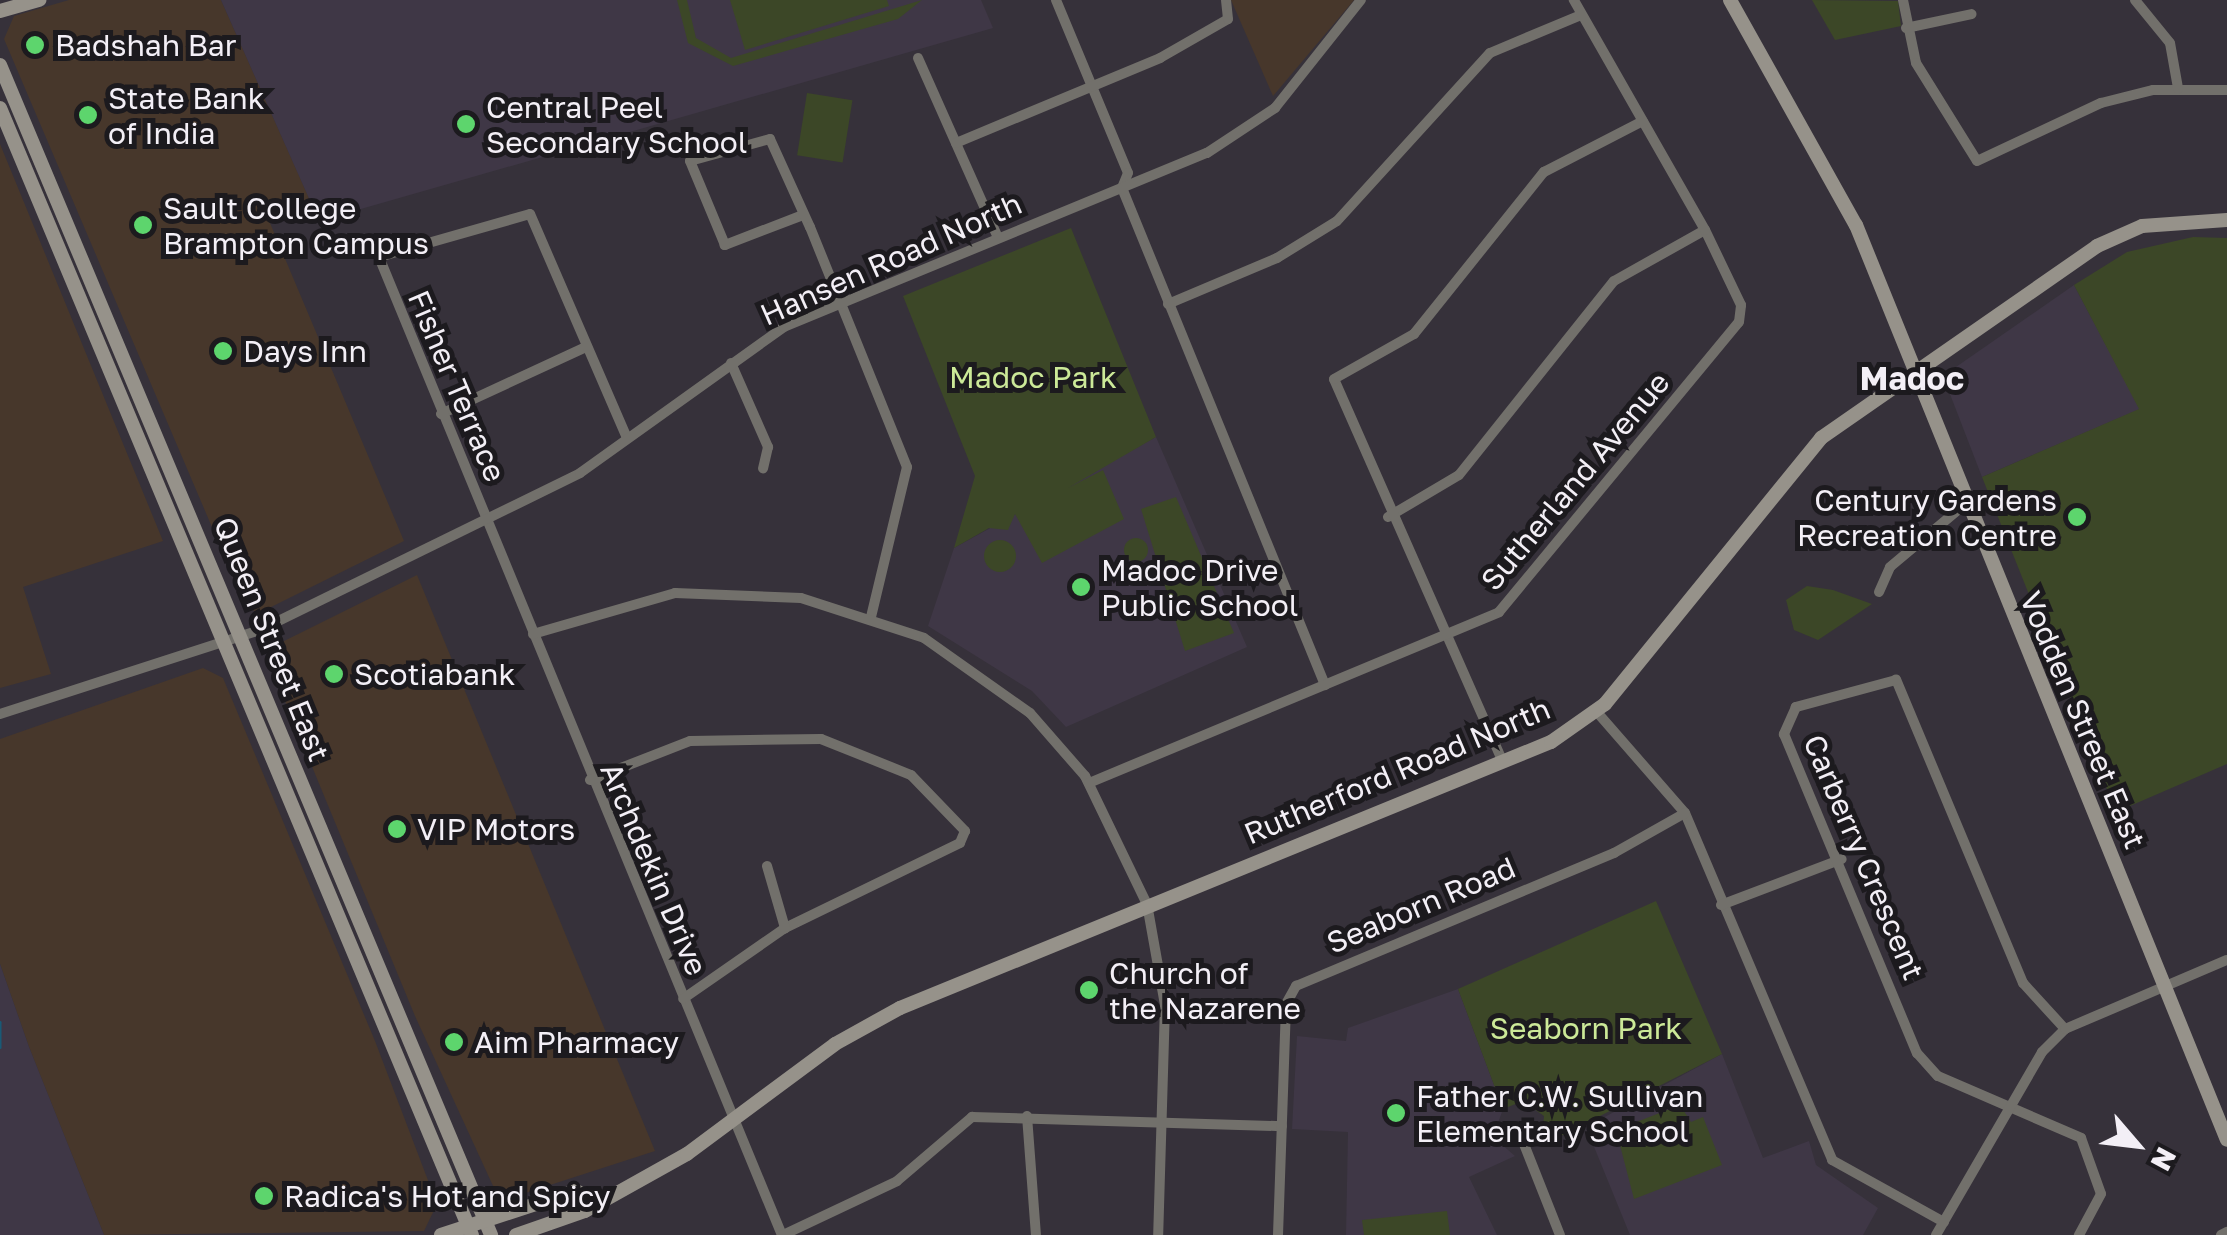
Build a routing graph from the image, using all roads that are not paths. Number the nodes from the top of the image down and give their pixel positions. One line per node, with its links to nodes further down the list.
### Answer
1 (39, 0): 9 (street)
2 (1056, 0): 15 (street)
3 (1226, 0): 15 (street)
4 (1361, 0): 21 (street, Hansen Road North)
5 (1574, 0): 11 (street, Sutherland Avenue)
6 (1730, 0): 30 (street, Vodden Street East)
7 (1903, 0): 12 (street)
8 (2134, 0): 16 (street)
9 (0, 11)
10 (1972, 14): 12 (street)
11 (1580, 15): 19 (street, Sutherland Avenue); 27 (street)
12 (1906, 28): 16 (street)
13 (918, 58): 20 (street)
14 (0, 65): 41 (street, Queen Street East)
15 (1094, 85): 20 (street); 21 (street)
16 (2178, 88): 17 (street)
17 (2227, 90)
18 (0, 108): 42 (street, Queen Street East)
19 (1643, 121): 24 (street, Sutherland Avenue); 35 (street)
20 (956, 143): 25 (street)
21 (1122, 188): 25 (street, Hansen Road North); 27 (street)
22 (803, 214): 22 (street); 26 (street)
23 (2227, 220): 30 (street, Rutherford Road North)
24 (1705, 230): 35 (street); 40 (street, Sutherland Avenue)
25 (998, 238): 26 (street, Hansen Road North)
26 (840, 303): 29 (street, Hansen Road North); 38 (street)
27 (1168, 304): 43 (street)
28 (586, 347): 31 (street); 31 (street, Fisher Terrace); 32 (street, Fisher Terrace)
29 (732, 363): 32 (street, Hansen Road North); 33 (street)
30 (1914, 372): 34 (street, Vodden Street East); 44 (street, Rutherford Road North)
31 (441, 414): 36 (street, Fisher Terrace)
32 (627, 438): 36 (street, Hansen Road North)
33 (763, 468)
34 (1965, 504): 37 (street); 56 (street, Vodden Street East)
35 (1388, 516): 40 (street)
36 (487, 520): 39 (street, Archdekin Drive); 41 (street, Hansen Road North)
37 (1879, 592)
38 (871, 617): 39 (street); 48 (street)
39 (533, 634): 47 (street, Archdekin Drive)
40 (1443, 636): 43 (street, Sutherland Avenue); 46 (street)
41 (242, 637): 42 (street, Hansen Road North); 68 (street, Queen Street East)
42 (225, 644): 45 (street, Hansen Road North); 69 (street, Queen Street East)
43 (1324, 685): 48 (street, Sutherland Avenue)
44 (1596, 711): 46 (street, Rutherford Road North); 49 (street)
45 (0, 714)
46 (1502, 760): 52 (street, Rutherford Road North)
47 (590, 780): 54 (street); 57 (street, Archdekin Drive)
48 (1089, 783): 52 (street)
49 (1685, 813): 53 (street); 63 (street, Seaborn Road)
50 (1842, 859): 53 (street); 58 (street, Carberry Crescent); 59 (street, Carberry Crescent)
51 (767, 866): 54 (street)
52 (1147, 904): 61 (street); 62 (street, Rutherford Road North)
53 (1721, 905): 67 (street)
54 (785, 928): 57 (street)
55 (2227, 960): 56 (street)
56 (2164, 985): 58 (street); 65 (street, Vodden Street East)
57 (683, 1000): 62 (street, Archdekin Drive)
58 (2066, 1029): 59 (street)
59 (2010, 1104): 67 (street); 78 (street, Carberry Crescent)
60 (1027, 1116): 61 (street); 72 (street); 73 (street)
61 (1162, 1116): 63 (street); 74 (street)
62 (734, 1122): 66 (street, Rutherford Road North); 72 (street, Archdekin Drive)
63 (1282, 1126): 75 (street, Seaborn Road)
64 (1518, 1130): 76 (street)
65 (2227, 1140)
66 (594, 1200): 68 (street); 71 (street, Rutherford Road North)
67 (1944, 1222): 77 (street)
68 (488, 1228): 69 (street)
69 (470, 1231): 70 (street)
70 (441, 1235)
71 (516, 1235)
72 (783, 1235)
73 (1036, 1235)
74 (1158, 1235)
75 (1278, 1235)
76 (1560, 1235)
77 (1936, 1235)
78 (2079, 1235)

